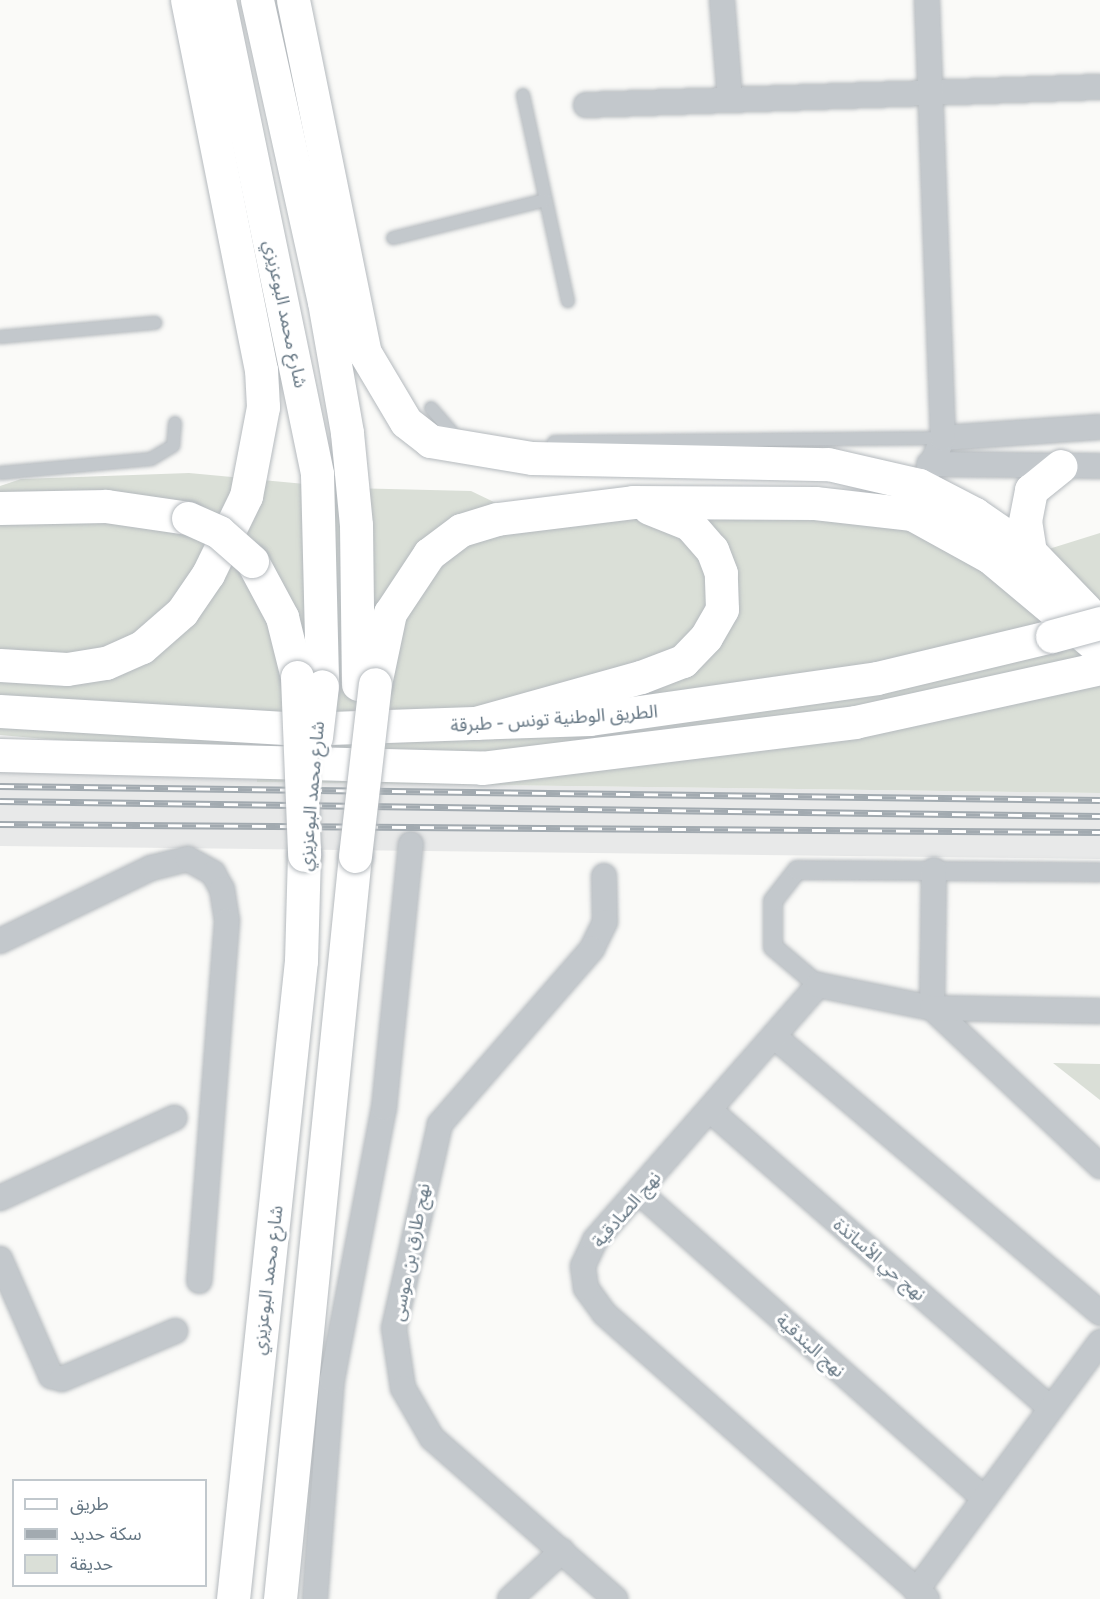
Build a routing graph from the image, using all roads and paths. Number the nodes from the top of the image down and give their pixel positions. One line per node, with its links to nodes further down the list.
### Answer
1 (187, 0): 30 (main road)
2 (219, 0): 31 (main road, شارع محمد البوعزيزي)
3 (257, 0): 32 (main road, شارع محمد البوعزيزي)
4 (292, 0): 24 (main road)
5 (722, 0): 10 (street)
6 (927, 0): 8 (street)
7 (1100, 87): 8 (street)
8 (932, 90): 10 (street); 20 (street)
9 (523, 95): 12 (lane)
10 (730, 99): 11 (street)
11 (586, 105)
12 (544, 200): 13 (lane); 14 (lane)
13 (393, 238)
14 (568, 301)
15 (155, 323): 16 (lane)
16 (0, 337)
17 (431, 408): 20 (lane)
18 (175, 423): 23 (lane)
19 (1100, 427): 20 (street)
20 (943, 438): 24 (street)
21 (1061, 466): 22 (street); 24 (street); 27 (main road)
22 (1100, 466)
23 (0, 473)
24 (920, 488): 25 (main road); 27 (main road); 29 (main road)
25 (633, 502): 32 (main road); 34 (main road)
26 (0, 508): 31 (main road, bridge)
27 (1030, 552): 28 (main road)
28 (1100, 623): 34 (main road, الطريق الوطنية تونس - طبرقة, bridge)
29 (1097, 662): 35 (main road, الطريق الوطنية تونس - طبرقة)
30 (0, 665)
31 (310, 681): 59 (main road, شارع محمد البوعزيزي, bridge)
32 (367, 684): 60 (main road, bridge)
33 (0, 711): 34 (main road, الطريق الوطنية تونس - طبرقة)
34 (476, 723)
35 (0, 754)
36 (411, 844): 61 (street)
37 (934, 870): 38 (street); 41 (street); 42 (street)
38 (1100, 872)
39 (604, 876): 57 (street, نهج طارق بن موسى)
40 (0, 941): 51 (street)
41 (818, 985): 42 (street); 44 (street, نهج الصادقية)
42 (932, 1008): 43 (street); 47 (street)
43 (1100, 1011)
44 (776, 1038): 45 (street, نهج الصادقية); 52 (street)
45 (712, 1112): 48 (street, نهج الصادقية); 55 (street, نهج حي الأساتذة)
46 (174, 1118): 49 (street)
47 (1100, 1166)
48 (640, 1193): 56 (street, نهج البندقية); 58 (street, نهج الصادقية)
49 (0, 1198)
50 (0, 1259): 53 (street)
51 (199, 1281)
52 (1100, 1313)
53 (175, 1331)
54 (1100, 1342): 55 (street)
55 (1048, 1406): 56 (street)
56 (982, 1497): 58 (street)
57 (562, 1551): 62 (street); 63 (street, نهج طارق بن موسى)
58 (922, 1595)
59 (233, 1599)
60 (280, 1599)
61 (315, 1599)
62 (510, 1599)
63 (615, 1599)

